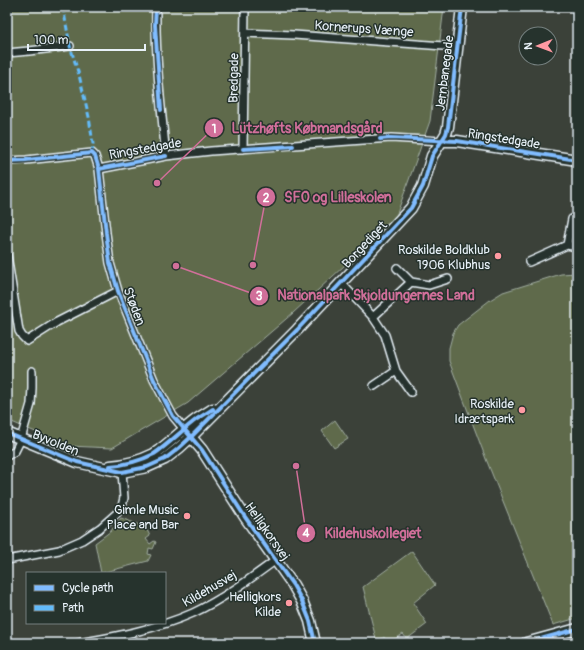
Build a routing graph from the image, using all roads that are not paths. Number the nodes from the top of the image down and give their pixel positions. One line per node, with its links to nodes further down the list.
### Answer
1 (156, 7): 10 (street)
2 (245, 7): 4 (street, Bredgade)
3 (462, 7): 6 (main road, Jernbanegade)
4 (245, 33): 6 (street, Kornerups Vænge); 9 (street, Bredgade)
5 (70, 46): 7 (street)
6 (458, 47): 8 (main road, Jernbanegade)
7 (7, 52)
8 (442, 141): 9 (street, Ringstedgade); 11 (main road, Ringstedgade); 22 (main road, Borgediget)
9 (243, 149): 10 (street, Ringstedgade)
10 (166, 156): 13 (street, Ringstedgade)
11 (577, 160)
12 (7, 161): 13 (street, Støden)
13 (99, 169): 23 (street, Støden)
14 (572, 219): 15 (street)
15 (567, 245): 16 (street); 18 (street)
16 (577, 247)
17 (7, 255): 23 (street)
18 (530, 262)
19 (397, 268): 21 (street)
20 (448, 279): 21 (street)
21 (411, 282): 24 (street)
22 (341, 283): 24 (street); 30 (main road, Borgediget)
23 (118, 291): 30 (street, Støden)
24 (373, 317): 25 (street)
25 (396, 371): 27 (street); 28 (street)
26 (32, 372): 31 (street)
27 (374, 386)
28 (411, 392)
29 (7, 433): 31 (main road, Byvolden)
30 (188, 434): 33 (main road, Byvolden); 34 (main road, Byvolden); 36 (main road, Helligkorsvej)
31 (21, 439): 32 (street); 33 (main road, Byvolden)
32 (7, 456)
33 (98, 467): 34 (main road, Byvolden)
34 (122, 472): 35 (street)
35 (7, 560)
36 (276, 560): 37 (street, Kildehusvej); 41 (main road, Helligkorsvej)
37 (166, 623)
38 (162, 624): 40 (street, Kildehusvej)
39 (577, 629): 42 (main road)
40 (79, 643)
41 (315, 643)
42 (526, 643)

